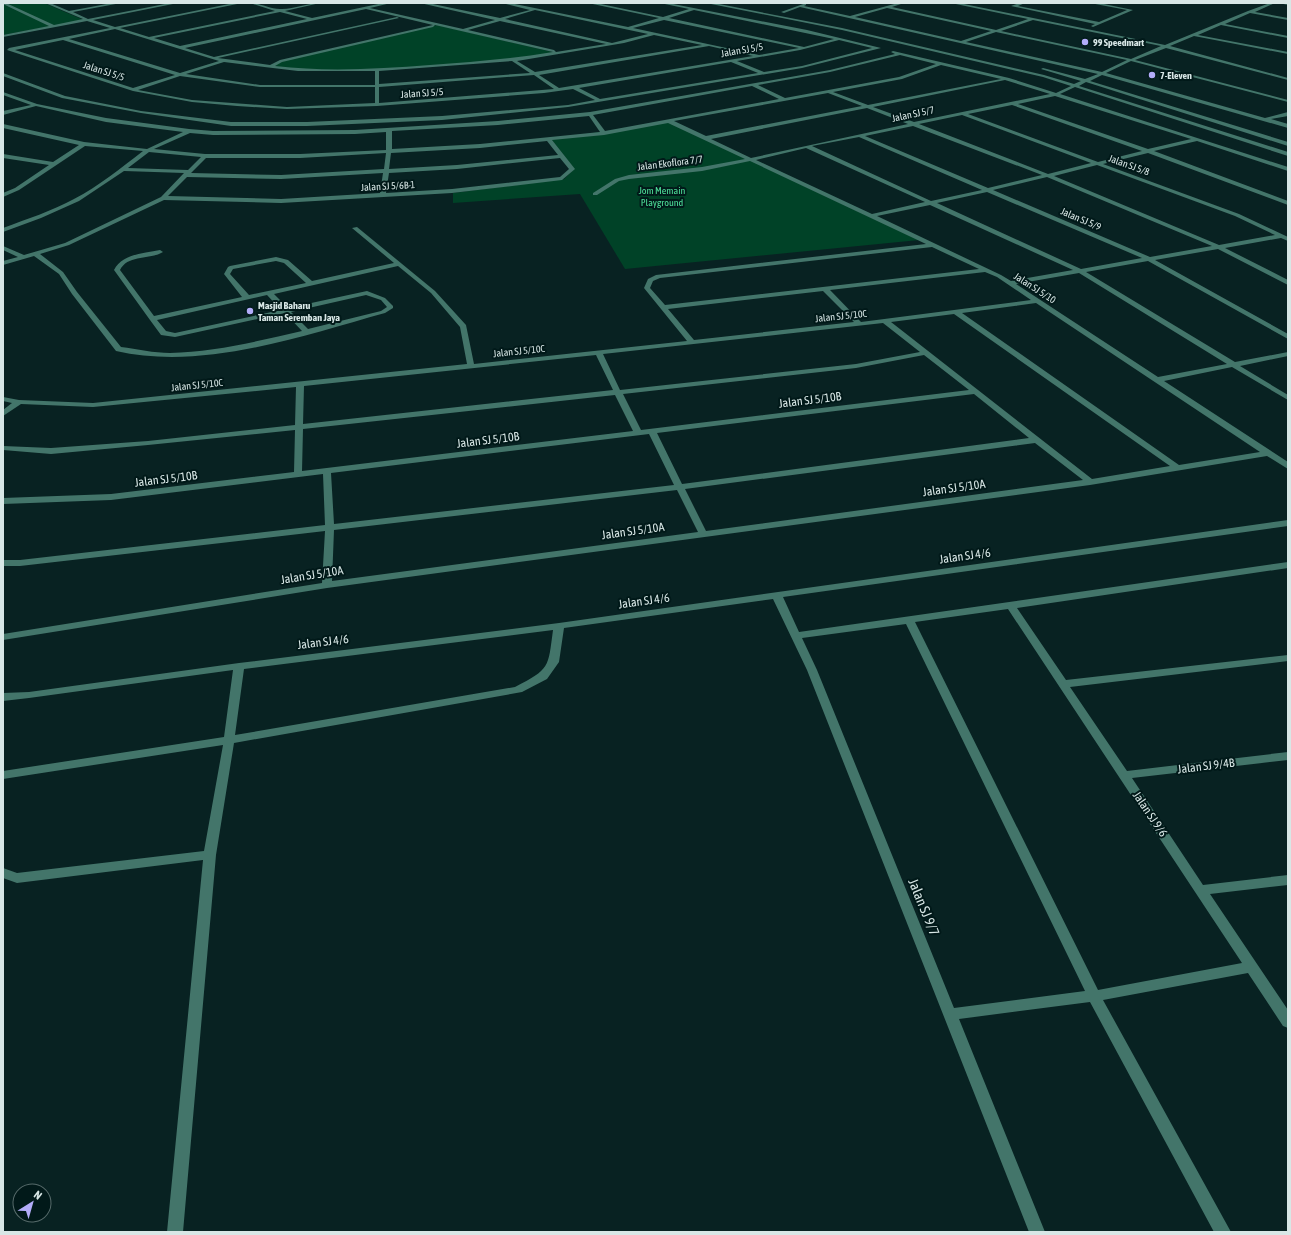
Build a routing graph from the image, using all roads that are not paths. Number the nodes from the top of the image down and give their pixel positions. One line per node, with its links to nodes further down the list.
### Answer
1 (3, 3): 50 (street)
2 (55, 3): 22 (street)
3 (119, 3): 33 (street)
4 (176, 3): 46 (street)
5 (240, 3): 52 (street)
6 (252, 3): 32 (street)
7 (318, 3): 32 (street)
8 (389, 3): 27 (street)
9 (422, 3): 43 (street)
10 (506, 3): 28 (street)
11 (590, 3): 39 (street)
12 (662, 3): 29 (street)
13 (708, 3): 95 (street)
14 (737, 3): 24 (street)
15 (807, 3): 25 (street)
16 (902, 3): 26 (street)
17 (953, 3): 36 (street)
18 (1023, 3): 30 (street)
19 (1092, 3): 47 (street)
20 (1272, 3): 35 (street, Jalan SJ 5/7)
21 (1281, 3): 23 (street)
22 (49, 4): 33 (street)
23 (1288, 4)
24 (752, 6)
25 (799, 6): 34 (street); 41 (street)
26 (886, 7): 41 (street); 56 (street)
27 (364, 8): 38 (street); 42 (street)
28 (535, 9): 43 (street); 53 (street)
29 (694, 9): 39 (street); 63 (street)
30 (1024, 9): 36 (street); 47 (street)
31 (775, 10): 34 (street)
32 (281, 11): 42 (street); 62 (street)
33 (69, 12): 46 (street)
34 (783, 12): 37 (street)
35 (1249, 12): 45 (street); 48 (street, Jalan SJ 5/7)
36 (1009, 14): 44 (street)
37 (798, 15)
38 (401, 17): 49 (street); 77 (street)
39 (663, 18): 53 (street); 69 (street)
40 (813, 18): 51 (street)
41 (849, 18): 64 (street)
42 (313, 19): 68 (street)
43 (500, 19): 55 (street); 65 (street)
44 (1034, 19): 54 (street); 56 (street)
45 (1288, 19)
46 (88, 20): 50 (street); 52 (street)
47 (1098, 23): 54 (street)
48 (1220, 24): 58 (street, Jalan SJ 5/7); 60 (street)
49 (437, 25): 55 (street); 83 (street)
50 (53, 26): 59 (street)
51 (852, 26)
52 (114, 28): 61 (street); 62 (street)
53 (628, 28): 57 (street)
54 (1083, 29): 67 (street)
55 (462, 31): 73 (street)
56 (997, 31): 64 (street); 79 (street)
57 (653, 34): 65 (street); 66 (street)
58 (1194, 34): 67 (street, Jalan SJ 5/7); 74 (street)
59 (3, 36)
60 (1288, 37)
61 (62, 38): 71 (street); 90 (street)
62 (149, 38): 68 (street)
63 (838, 39): 69 (street, Jalan SJ 5/5); 70 (street)
64 (959, 42): 87 (street)
65 (614, 44): 73 (street)
66 (709, 45): 76 (street); 89 (street)
67 (1165, 46): 79 (street, Jalan SJ 5/7); 92 (street)
68 (180, 48): 77 (street)
69 (805, 48): 76 (street, Jalan SJ 5/5)
70 (879, 48): 75 (street); 86 (street)
71 (9, 49): 72 (street); 98 (street, Jalan SJ 5/5)
72 (3, 50)
73 (560, 53): 78 (street)
74 (1288, 53)
75 (899, 54): 82 (street); 94 (street)
76 (763, 56): 81 (street, Jalan SJ 5/5)
77 (213, 58): 80 (street)
78 (513, 60): 85 (street); 89 (street)
79 (1131, 60): 87 (street, Jalan SJ 5/7); 105 (street)
80 (224, 61): 83 (street); 90 (street)
81 (732, 61): 86 (street); 97 (street, Jalan SJ 5/5)
82 (942, 63): 91 (street); 100 (street)
83 (270, 67): 85 (street)
84 (1036, 67): 93 (street)
85 (377, 70): 96 (street)
86 (762, 73): 104 (street)
87 (1101, 73): 93 (street, Jalan SJ 5/7); 115 (street)
88 (3, 74): 116 (street)
89 (534, 74): 96 (street); 99 (street)
90 (181, 75): 96 (street); 98 (street)
91 (1007, 79): 102 (street); 110 (street)
92 (1288, 79)
93 (1086, 80): 95 (street, Jalan SJ 5/7); 129 (street)
94 (753, 85): 103 (street); 113 (street)
95 (1078, 85): 102 (street, Jalan SJ 5/7); 134 (street)
96 (377, 86): 109 (street)
97 (574, 87): 99 (street, Jalan SJ 5/5); 104 (street)
98 (133, 90): 109 (street, Jalan SJ 5/5)
99 (558, 90): 107 (street, Jalan SJ 5/5)
100 (827, 91): 103 (street); 110 (street)
101 (3, 93): 108 (street)
102 (1057, 94): 106 (street, Jalan SJ 5/7); 126 (street)
103 (783, 99): 117 (street)
104 (600, 101): 116 (street)
105 (1288, 101)
106 (1011, 103): 112 (street, Jalan SJ 5/7); 132 (street)
107 (390, 104): 109 (street, Jalan SJ 5/5); 116 (street)
108 (36, 105): 111 (street); 122 (street)
109 (377, 105)
110 (866, 106): 118 (street); 125 (street)
111 (3, 113)
112 (961, 113): 118 (street, Jalan SJ 5/7); 139 (street, Jalan SJ 5/8)
113 (590, 114): 121 (street); 123 (street)
114 (1288, 114): 115 (street)
115 (1266, 119): 120 (street)
116 (388, 120)
117 (669, 121): 123 (street); 125 (street, Jalan SJ 5/10)
118 (911, 124): 124 (street, Jalan SJ 5/7); 145 (street)
119 (3, 126): 128 (street)
120 (1288, 126)
121 (389, 130): 122 (street); 133 (street)
122 (189, 131): 131 (street)
123 (604, 133): 127 (street)
124 (859, 135): 130 (street, Jalan SJ 5/7); 148 (street, Jalan SJ 5/9)
125 (705, 138): 138 (street, Jalan SJ 5/10)
126 (1197, 138): 132 (street); 141 (street)
127 (548, 139): 133 (street); 137 (street, Jalan SJ 5/6B-1)
128 (84, 144): 131 (street); 140 (street)
129 (1288, 144)
130 (807, 146): 138 (street, Jalan SJ 5/7); 153 (street)
131 (148, 150): 136 (street); 142 (street)
132 (1148, 150): 139 (street); 154 (street)
133 (389, 151): 136 (street); 143 (street)
134 (1288, 154)
135 (3, 156): 140 (street)
136 (205, 156): 144 (street)
137 (562, 156): 143 (street); 151 (street, Jalan SJ 5/6B-1)
138 (752, 159): 149 (street, Jalan Ekoflora 7/7); 155 (street, Jalan SJ 5/10)
139 (1096, 163): 145 (street); 158 (street, Jalan SJ 5/8)
140 (54, 164): 147 (street)
141 (1288, 169)
142 (122, 170): 144 (street); 157 (street)
143 (386, 171): 144 (street); 151 (street)
144 (188, 173): 152 (street)
145 (1047, 175): 148 (street); 160 (street)
146 (3, 187): 147 (street)
147 (17, 189): 150 (street)
148 (988, 190): 153 (street); 165 (street, Jalan SJ 5/9)
149 (595, 194)
150 (3, 195)
151 (383, 195): 152 (street, Jalan SJ 5/6B-1)
152 (163, 198): 163 (street)
153 (932, 202): 155 (street); 169 (street)
154 (1288, 203)
155 (871, 216): 159 (street, Jalan SJ 5/10)
156 (355, 228): 167 (street)
157 (3, 230)
158 (1286, 237): 160 (street)
159 (934, 246): 168 (street, Jalan SJ 5/10); 177 (street)
160 (1219, 247): 165 (street); 171 (street)
161 (3, 248): 164 (street)
162 (160, 252): 180 (street)
163 (36, 254): 164 (street); 183 (street)
164 (24, 257): 166 (street)
165 (1149, 259): 169 (street); 184 (street, Jalan SJ 5/9)
166 (3, 263)
167 (399, 264): 172 (street); 190 (street)
168 (986, 270): 170 (street, Jalan SJ 5/10); 173 (street)
169 (1080, 271): 170 (street); 189 (street)
170 (1010, 283): 176 (street, Jalan SJ 5/10)
171 (1288, 283)
172 (310, 284): 174 (street); 175 (street)
173 (826, 290): 177 (street); 182 (street)
174 (269, 293): 175 (street); 178 (street)
175 (247, 298): 180 (street)
176 (1037, 301): 179 (street, Jalan SJ 5/10C); 191 (street, Jalan SJ 5/10)
177 (664, 307): 185 (street)
178 (286, 310): 180 (street); 183 (street); 183 (street)
179 (956, 312): 181 (street, Jalan SJ 5/10C); 206 (street)
180 (152, 319)
181 (885, 321): 182 (street, Jalan SJ 5/10C); 187 (street)
182 (859, 324): 185 (street, Jalan SJ 5/10C)
183 (307, 332)
184 (1288, 336)
185 (692, 342): 186 (street, Jalan SJ 5/10C)
186 (598, 352): 190 (street, Jalan SJ 5/10C); 193 (street)
187 (925, 353): 193 (street); 194 (street)
188 (1288, 354): 189 (street)
189 (1233, 365): 191 (street); 195 (street)
190 (471, 366): 192 (street, Jalan SJ 5/10C)
191 (1157, 380): 204 (street, Jalan SJ 5/10)
192 (300, 384): 197 (street, Jalan SJ 5/10C); 199 (street)
193 (618, 392): 199 (street); 201 (street)
194 (975, 392): 200 (street, Jalan SJ 5/10B); 202 (street)
195 (1288, 398)
196 (3, 399): 197 (street, Jalan SJ 5/10C)
197 (19, 402): 198 (street)
198 (3, 414)
199 (299, 427): 203 (street); 208 (street)
200 (652, 432): 201 (street, Jalan SJ 5/10B); 210 (street)
201 (638, 433): 207 (street, Jalan SJ 5/10B)
202 (1036, 440): 209 (street); 210 (street)
203 (3, 448)
204 (1267, 453): 205 (street, Jalan SJ 5/10); 206 (street, Jalan SJ 5/10A)
205 (1288, 466)
206 (1177, 467): 209 (street, Jalan SJ 5/10A)
207 (327, 471): 208 (street, Jalan SJ 5/10B); 213 (street)
208 (298, 475): 211 (street, Jalan SJ 5/10B)
209 (1090, 482): 214 (street, Jalan SJ 5/10A)
210 (680, 487): 213 (street); 214 (street)
211 (3, 501)
212 (1288, 523): 218 (street, Jalan SJ 4/6)
213 (330, 527): 215 (street); 217 (street)
214 (703, 534): 217 (street, Jalan SJ 5/10A)
215 (3, 563)
216 (1288, 565): 219 (street)
217 (327, 585): 223 (street, Jalan SJ 5/10A)
218 (777, 596): 221 (street, Jalan SJ 4/6); 222 (street, Jalan SJ 9/7)
219 (1011, 606): 220 (street); 226 (street, Jalan SJ 9/6)
220 (909, 620): 222 (street); 237 (street)
221 (559, 626): 225 (street, Jalan SJ 4/6); 228 (street)
222 (796, 636): 238 (street, Jalan SJ 9/7)
223 (3, 637)
224 (1288, 658): 226 (street)
225 (239, 666): 227 (street, Jalan SJ 4/6); 228 (street)
226 (1063, 684): 231 (street, Jalan SJ 9/6)
227 (3, 697)
228 (229, 740): 230 (street); 232 (street)
229 (1288, 756): 231 (street, Jalan SJ 9/4B)
230 (3, 775)
231 (1124, 775): 235 (street, Jalan SJ 9/6)
232 (210, 855): 233 (street); 240 (street)
233 (3, 873)
234 (1288, 880): 235 (street)
235 (1200, 890): 236 (street, Jalan SJ 9/6)
236 (1252, 967): 237 (street); 239 (street, Jalan SJ 9/6)
237 (1094, 996): 238 (street); 242 (street)
238 (950, 1014): 241 (street, Jalan SJ 9/7)
239 (1288, 1022)
240 (175, 1232)
241 (1037, 1232)
242 (1222, 1232)

